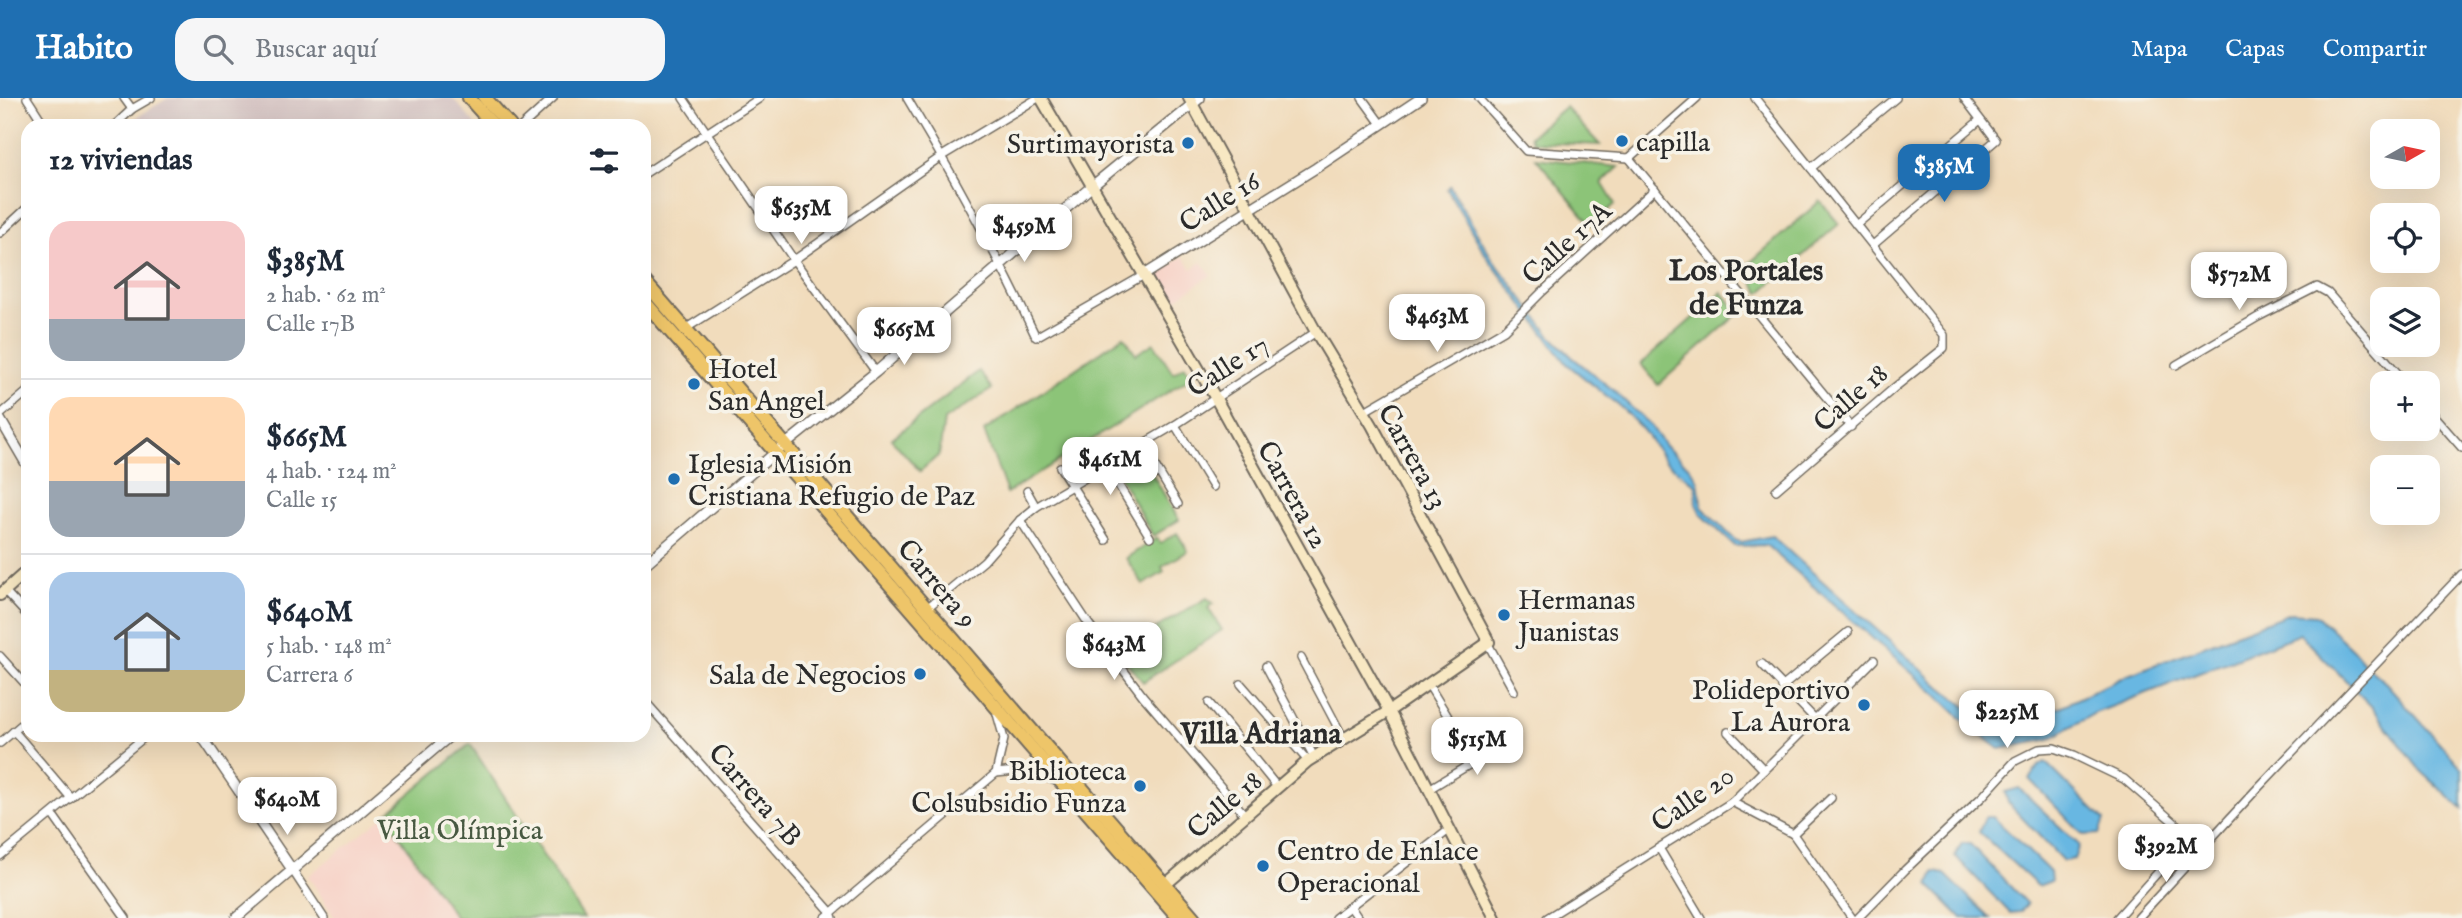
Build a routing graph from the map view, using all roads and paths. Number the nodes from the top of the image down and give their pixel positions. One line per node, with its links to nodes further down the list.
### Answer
1 (27, 98): 20 (street)
2 (124, 98): 19 (street)
3 (151, 98): 19 (street)
4 (470, 98): 22 (main road)
5 (485, 98): 23 (main road)
6 (553, 98): 24 (street)
7 (683, 98): 27 (street)
8 (760, 98): 27 (street)
9 (907, 98): 28 (street)
10 (1040, 98): 28 (street); 32 (main road, Carrera 12)
11 (1362, 98): 26 (street)
12 (1421, 98): 26 (street, Calle 16)
13 (1479, 98): 29 (street)
14 (1698, 98): 29 (street)
15 (1755, 98): 30 (street)
16 (1896, 98): 30 (street)
17 (1964, 98): 25 (street)
18 (1194, 100): 32 (street); 34 (main road, Carrera 13)
19 (132, 109): 21 (street)
20 (40, 119)
21 (121, 119)
22 (488, 119)
23 (504, 119)
24 (530, 119)
25 (1980, 120): 36 (street); 38 (street)
26 (1381, 124): 34 (street, Calle 16)
27 (706, 134): 31 (street); 39 (street)
28 (942, 156): 39 (street); 40 (street)
29 (1629, 158): 33 (street)
30 (1811, 168): 36 (street)
31 (651, 169)
32 (1091, 187): 40 (street); 41 (main road, Carrera 12)
33 (1655, 190): 51 (street, Calle 17A); 55 (street)
34 (1250, 209): 41 (street, Calle 16); 45 (main road, Carrera 13)
35 (21, 213): 37 (street)
36 (1856, 225): 38 (street)
37 (2, 228)
38 (1873, 246): 55 (street, Calle 18)
39 (794, 260): 44 (street); 48 (street)
40 (1001, 263): 41 (street, Calle 16); 48 (street)
41 (1144, 275): 49 (main road, Carrera 12)
42 (651, 289): 44 (main road, Carrera 9)
43 (651, 309): 58 (main road, Carrera 9)
44 (685, 329): 58 (main road, Carrera 9)
45 (1316, 332): 49 (street, Calle 17); 51 (main road, Carrera 13)
46 (2176, 365): 47 (street)
47 (2396, 371)
48 (876, 372): 58 (street)
49 (1215, 397): 54 (street, Calle 17); 93 (main road, Carrera 12)
50 (21, 398): 52 (street)
51 (1363, 412): 79 (main road, Carrera 13)
52 (0, 417): 60 (street)
53 (2440, 423): 59 (street)
54 (1175, 425): 57 (street, Calle 17); 64 (street)
55 (1851, 427): 65 (street, Calle 18)
56 (1093, 443): 61 (street)
57 (1142, 444): 61 (street, Calle 17); 67 (street)
58 (781, 448): 72 (street); 77 (main road, Carrera 9); 91 (main road, Carrera 9)
59 (2462, 448)
60 (21, 454)
61 (1107, 466): 63 (street, Calle 17); 70 (street)
62 (1060, 467): 63 (street)
63 (1073, 486): 68 (street, Calle 17); 71 (street)
64 (1213, 486)
65 (1776, 490)
66 (1027, 491): 68 (street)
67 (1178, 504)
68 (1037, 507): 69 (street, Calle 17)
69 (1020, 520): 77 (street, Calle 17); 117 (street)
70 (1150, 537)
71 (1106, 540)
72 (651, 559)
73 (2462, 574): 139 (street)
74 (21, 575): 75 (main road)
75 (3, 588): 76 (street)
76 (21, 608)
77 (927, 608): 123 (main road, Carrera 9)
78 (1848, 632): 88 (street)
79 (1488, 645): 87 (main road, Calle 18); 89 (street, Carrera 13)
80 (0, 656): 85 (street)
81 (1301, 658): 99 (street)
82 (1874, 660): 94 (street, Calle 20)
83 (1762, 664): 88 (street)
84 (1266, 666): 106 (street)
85 (21, 679)
86 (1241, 684): 106 (street)
87 (1428, 684): 93 (main road, Calle 18); 107 (street)
88 (1782, 687): 94 (street)
89 (1514, 691)
90 (1209, 703): 111 (street)
91 (995, 706): 109 (street); 110 (main road, Carrera 9)
92 (651, 708): 125 (street, Carrera 7B)
93 (1390, 711): 99 (main road, Calle 18); 112 (main road, Carrera 12)
94 (1815, 719): 108 (street, Calle 20)
95 (21, 725): 96 (street)
96 (14, 731): 98 (street); 105 (street)
97 (1728, 732): 108 (street)
98 (21, 739)
99 (1344, 739): 106 (main road, Calle 18)
100 (1510, 740): 107 (street)
101 (23, 742): 113 (street)
102 (139, 742): 113 (street)
103 (206, 742): 122 (street)
104 (443, 742): 122 (street)
105 (0, 743)
106 (1311, 759): 111 (main road, Calle 18)
107 (1475, 761): 112 (street)
108 (1764, 770): 115 (street, Calle 20)
109 (996, 773): 110 (street); 125 (street)
110 (1061, 784): 129 (main road, Carrera 9)
111 (1278, 788): 117 (main road, Calle 18)
112 (1429, 789): 118 (main road, Carrera 12)
113 (71, 798): 116 (street)
114 (1831, 798): 119 (street)
115 (1732, 802): 119 (street); 120 (street, Calle 20)
116 (52, 814): 121 (street); 126 (street)
117 (1245, 815): 123 (main road, Calle 18)
118 (1450, 829): 124 (street); 133 (main road, Carrera 12)
119 (1793, 834): 136 (street)
120 (1659, 848): 134 (street, Calle 20); 135 (street)
121 (0, 856)
122 (293, 872): 127 (street); 128 (street)
123 (1165, 885): 130 (main road, Carrera 9)
124 (1350, 906): 131 (street); 132 (street)
125 (830, 916)
126 (127, 918)
127 (236, 918)
128 (324, 918)
129 (1179, 918)
130 (1194, 918)
131 (1335, 918)
132 (1358, 918)
133 (1495, 918)
134 (1547, 918)
135 (1701, 918)
136 (1852, 918)
137 (1858, 918): 138 (street)
138 (2117, 918)
139 (2138, 918)

